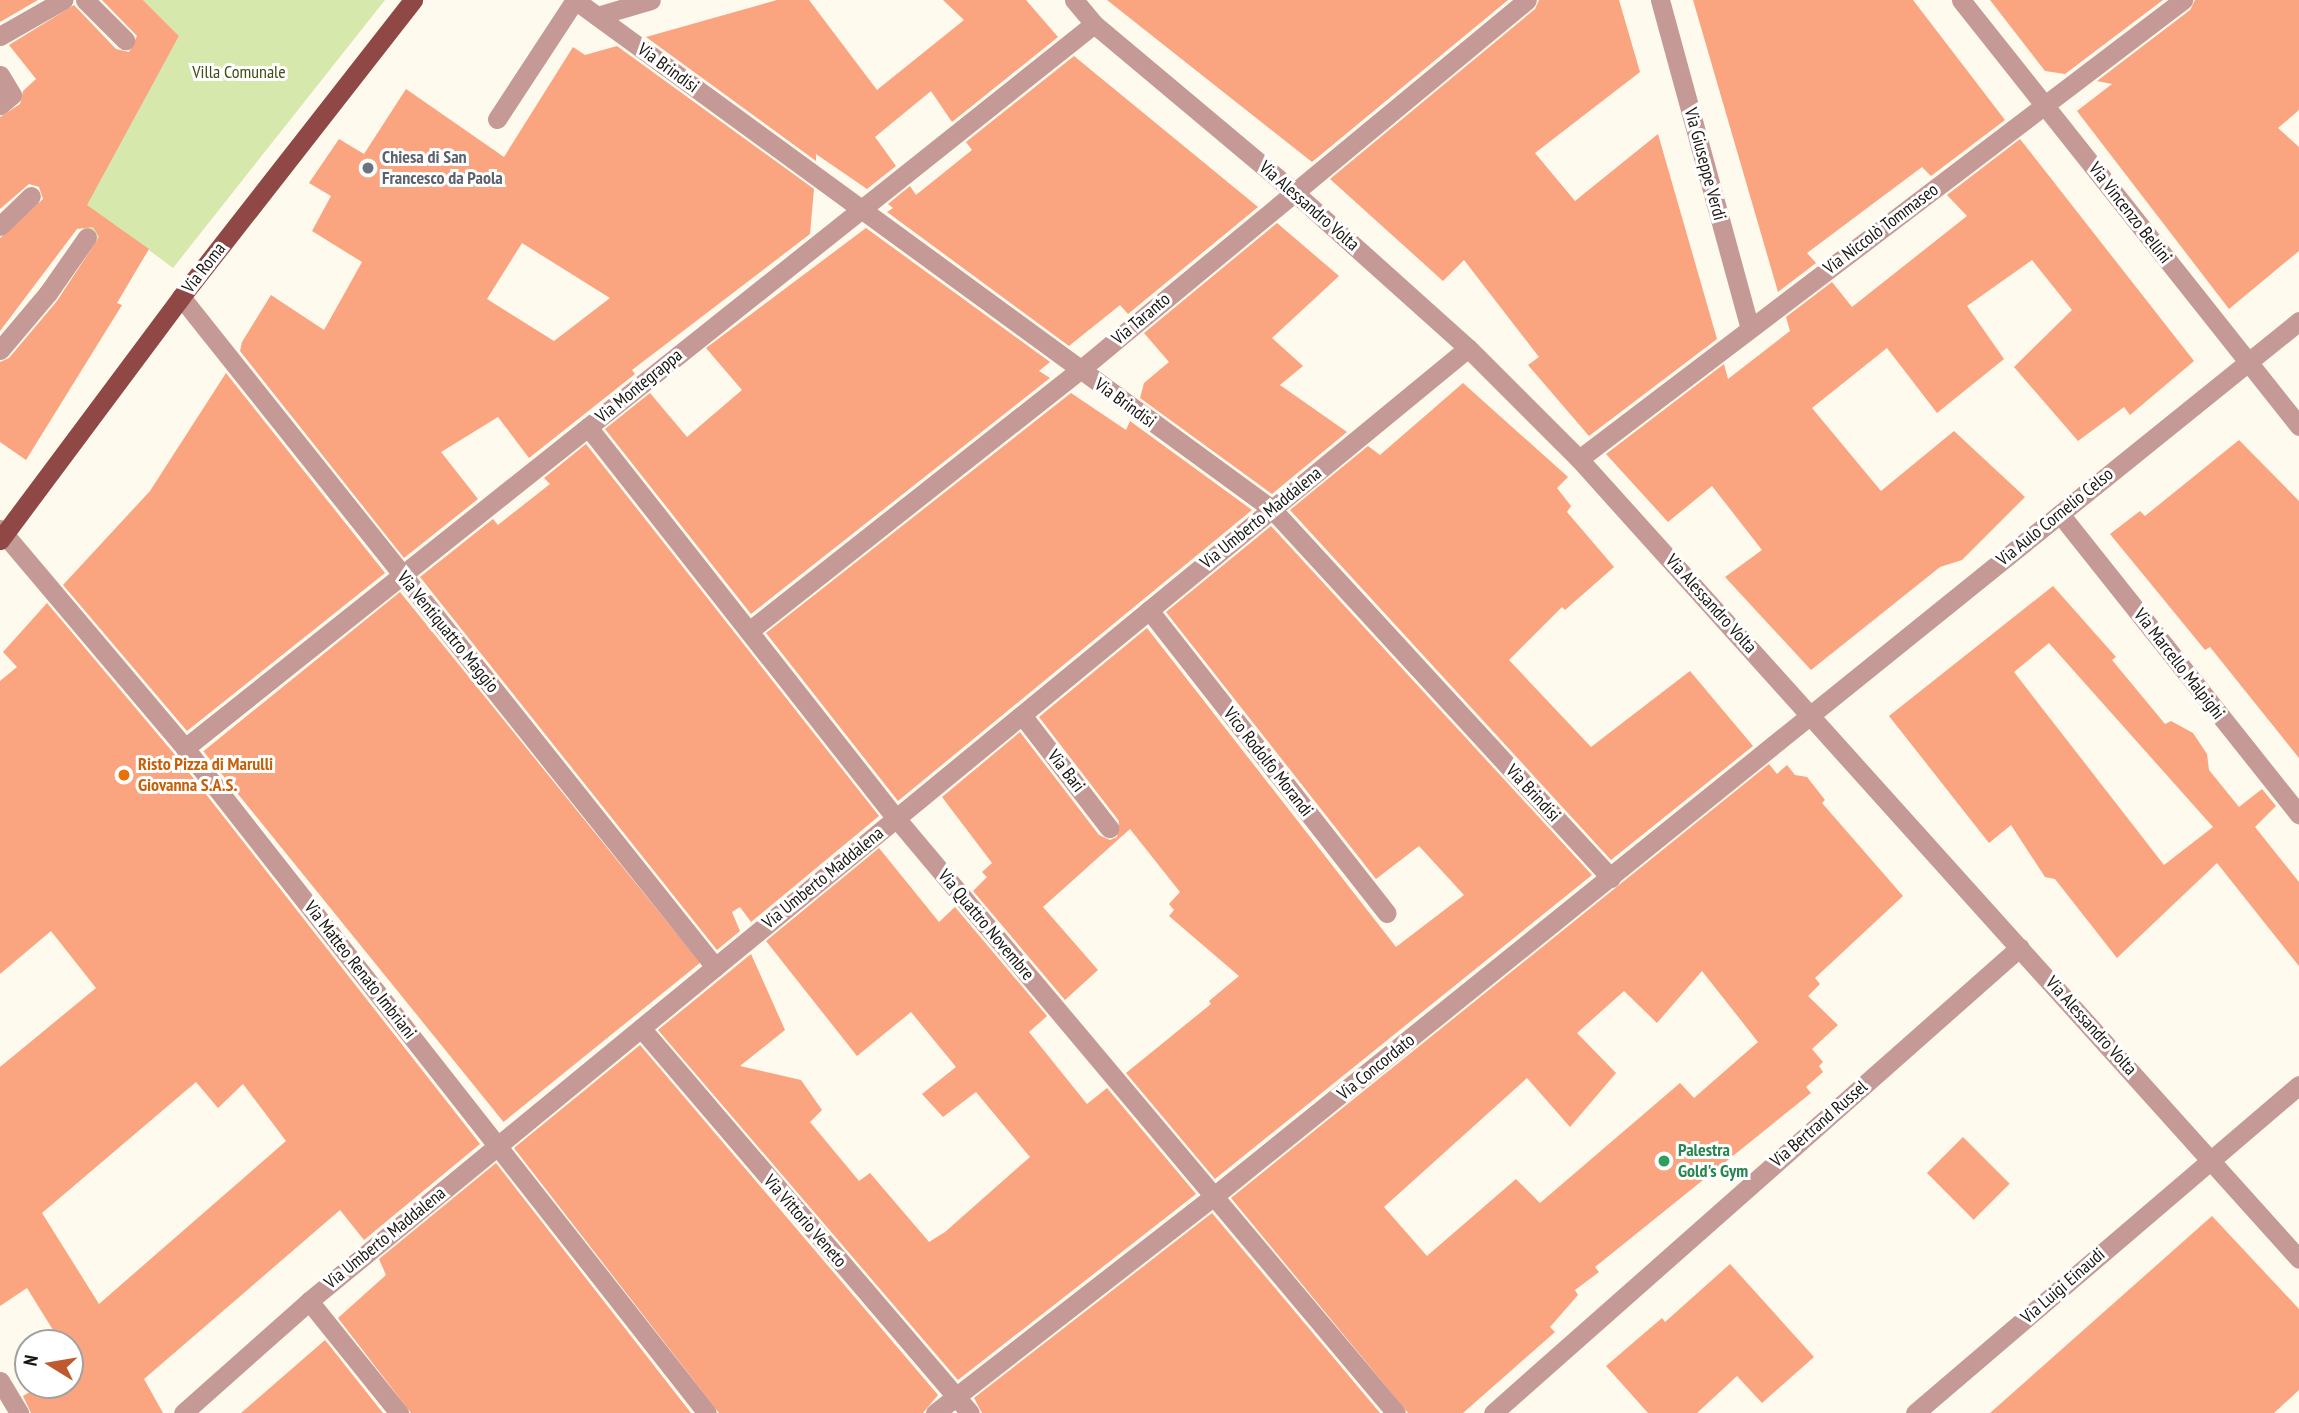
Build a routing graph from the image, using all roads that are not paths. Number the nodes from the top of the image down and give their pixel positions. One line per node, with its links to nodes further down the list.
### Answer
1 (62, 0): 13 (street)
2 (85, 0): 14 (street)
3 (413, 0): 24 (main road, Via Roma)
4 (575, 0): 11 (street, Via Brindisi); 18 (street)
5 (651, 0): 11 (street)
6 (1074, 0): 12 (street, Via Alessandro Volta)
7 (1527, 0): 19 (street, Via Taranto)
8 (1660, 0): 26 (street, Via Giuseppe Verdi)
9 (1961, 0): 17 (street, Via Vincenzo Bellini)
10 (2183, 0): 17 (street, Via Niccolò Tommaseo)
11 (597, 16): 21 (street, Via Brindisi)
12 (1094, 24): 19 (street, Via Alessandro Volta); 21 (street, Via Montegrappa)
13 (0, 36)
14 (125, 40)
15 (0, 75): 16 (street)
16 (0, 105)
17 (2045, 105): 26 (street, Via Niccolò Tommaseo); 29 (street, Via Vincenzo Bellini)
18 (497, 119)
19 (1294, 191): 27 (street, Via Alessandro Volta); 30 (street, Via Taranto)
20 (31, 196): 22 (street)
21 (860, 209): 30 (street, Via Brindisi); 31 (street, Via Montegrappa)
22 (0, 226)
23 (87, 237): 28 (street)
24 (181, 297): 36 (main road, Via Roma); 37 (street, Via Ventiquattro Maggio)
25 (2299, 321): 29 (street, Via Aulo Cornelio Celso)
26 (1751, 328): 33 (street, Via Niccolò Tommaseo)
27 (1468, 348): 33 (street, Via Alessandro Volta); 34 (street, Via Umberto Maddalena)
28 (0, 350)
29 (2247, 363): 32 (street, Via Vincenzo Bellini); 35 (street, Via Aulo Cornelio Celso)
30 (1080, 370): 34 (street, Via Brindisi); 39 (street, Via Taranto)
31 (588, 426): 37 (street, Via Montegrappa); 39 (street, Via Quattro Novembre)
32 (2299, 426)
33 (1578, 459): 40 (street, Via Alessandro Volta)
34 (1272, 509): 38 (street, Via Umberto Maddalena); 46 (street, Via Brindisi)
35 (2060, 514): 40 (street, Via Aulo Cornelio Celso); 43 (street, Via Marcello Malpighi)
36 (2, 534): 42 (street, Via Matteo Renato Imbriani)
37 (402, 575): 42 (street, Via Montegrappa); 49 (street, Via Ventiquattro Maggio)
38 (1149, 610): 41 (street, Via Umberto Maddalena); 47 (street, Vico Rodolfo Morandi)
39 (749, 631): 44 (street, Via Quattro Novembre)
40 (1811, 714): 46 (street, Via Concordato); 48 (street, Via Alessandro Volta)
41 (1022, 715): 44 (street, Via Umberto Maddalena); 45 (street, Via Bari)
42 (185, 748): 52 (street, Via Matteo Renato Imbriani)
43 (2299, 815)
44 (896, 818): 49 (street, Via Umberto Maddalena); 54 (street, Via Quattro Novembre)
45 (1109, 828)
46 (1611, 878): 54 (street, Via Concordato)
47 (1387, 913)
48 (2020, 947): 53 (street, Via Alessandro Volta); 66 (street, Via Bertrand Russel)
49 (715, 967): 50 (street, Via Umberto Maddalena)
50 (641, 1028): 52 (street, Via Umberto Maddalena); 58 (street, Via Vittorio Veneto)
51 (2299, 1085): 53 (street, Via Luigi Einaudi)
52 (498, 1145): 56 (street, Via Umberto Maddalena); 62 (street, Via Matteo Renato Imbriani)
53 (2210, 1160): 55 (street, Via Alessandro Volta); 67 (street, Via Luigi Einaudi)
54 (1214, 1196): 58 (street, Via Concordato); 65 (street, Via Quattro Novembre)
55 (2299, 1259)
56 (309, 1301): 60 (street, Via Umberto Maddalena); 61 (street)
57 (0, 1381): 59 (street)
58 (955, 1396): 63 (street, Via Concordato); 64 (street, Via Vittorio Veneto)
59 (19, 1413)
60 (183, 1413)
61 (399, 1413)
62 (707, 1413)
63 (935, 1413)
64 (970, 1413)
65 (1396, 1413)
66 (1493, 1413)
67 (1915, 1413)

